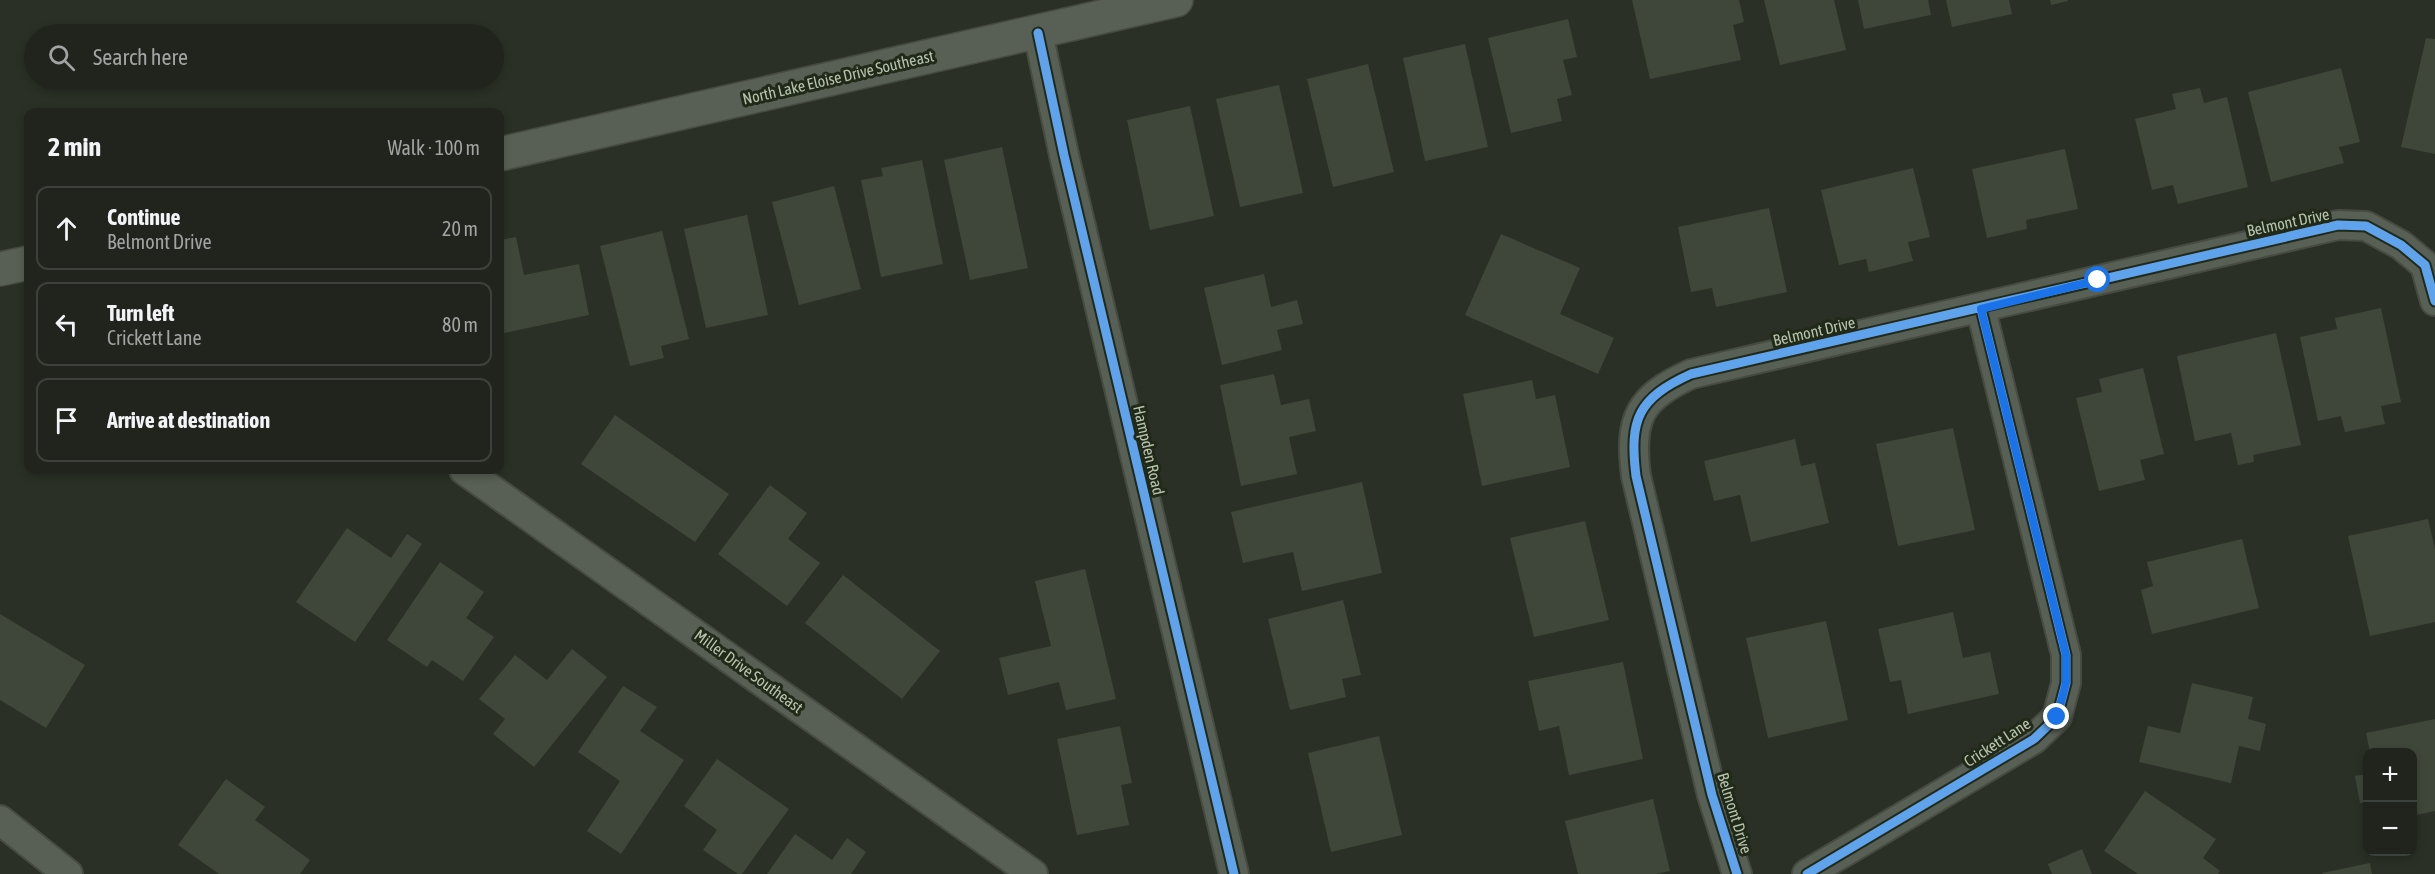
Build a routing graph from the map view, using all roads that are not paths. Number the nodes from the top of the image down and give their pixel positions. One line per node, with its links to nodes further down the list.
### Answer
1 (1176, 0): 2 (street, North Lake Eloise Drive Southeast)
2 (1038, 33): 3 (street, North Lake Eloise Drive Southeast); 12 (street, Hampden Road)
3 (504, 153)
4 (24, 264): 5 (street)
5 (0, 269)
6 (2435, 301): 7 (street, Belmont Drive)
7 (1981, 309): 13 (street, Belmont Drive); 14 (street, Crickett Lane)
8 (470, 474): 11 (street, Miller Drive Southeast)
9 (0, 820): 10 (street)
10 (68, 874)
11 (1033, 874)
12 (1234, 874)
13 (1737, 874)
14 (1807, 874)

